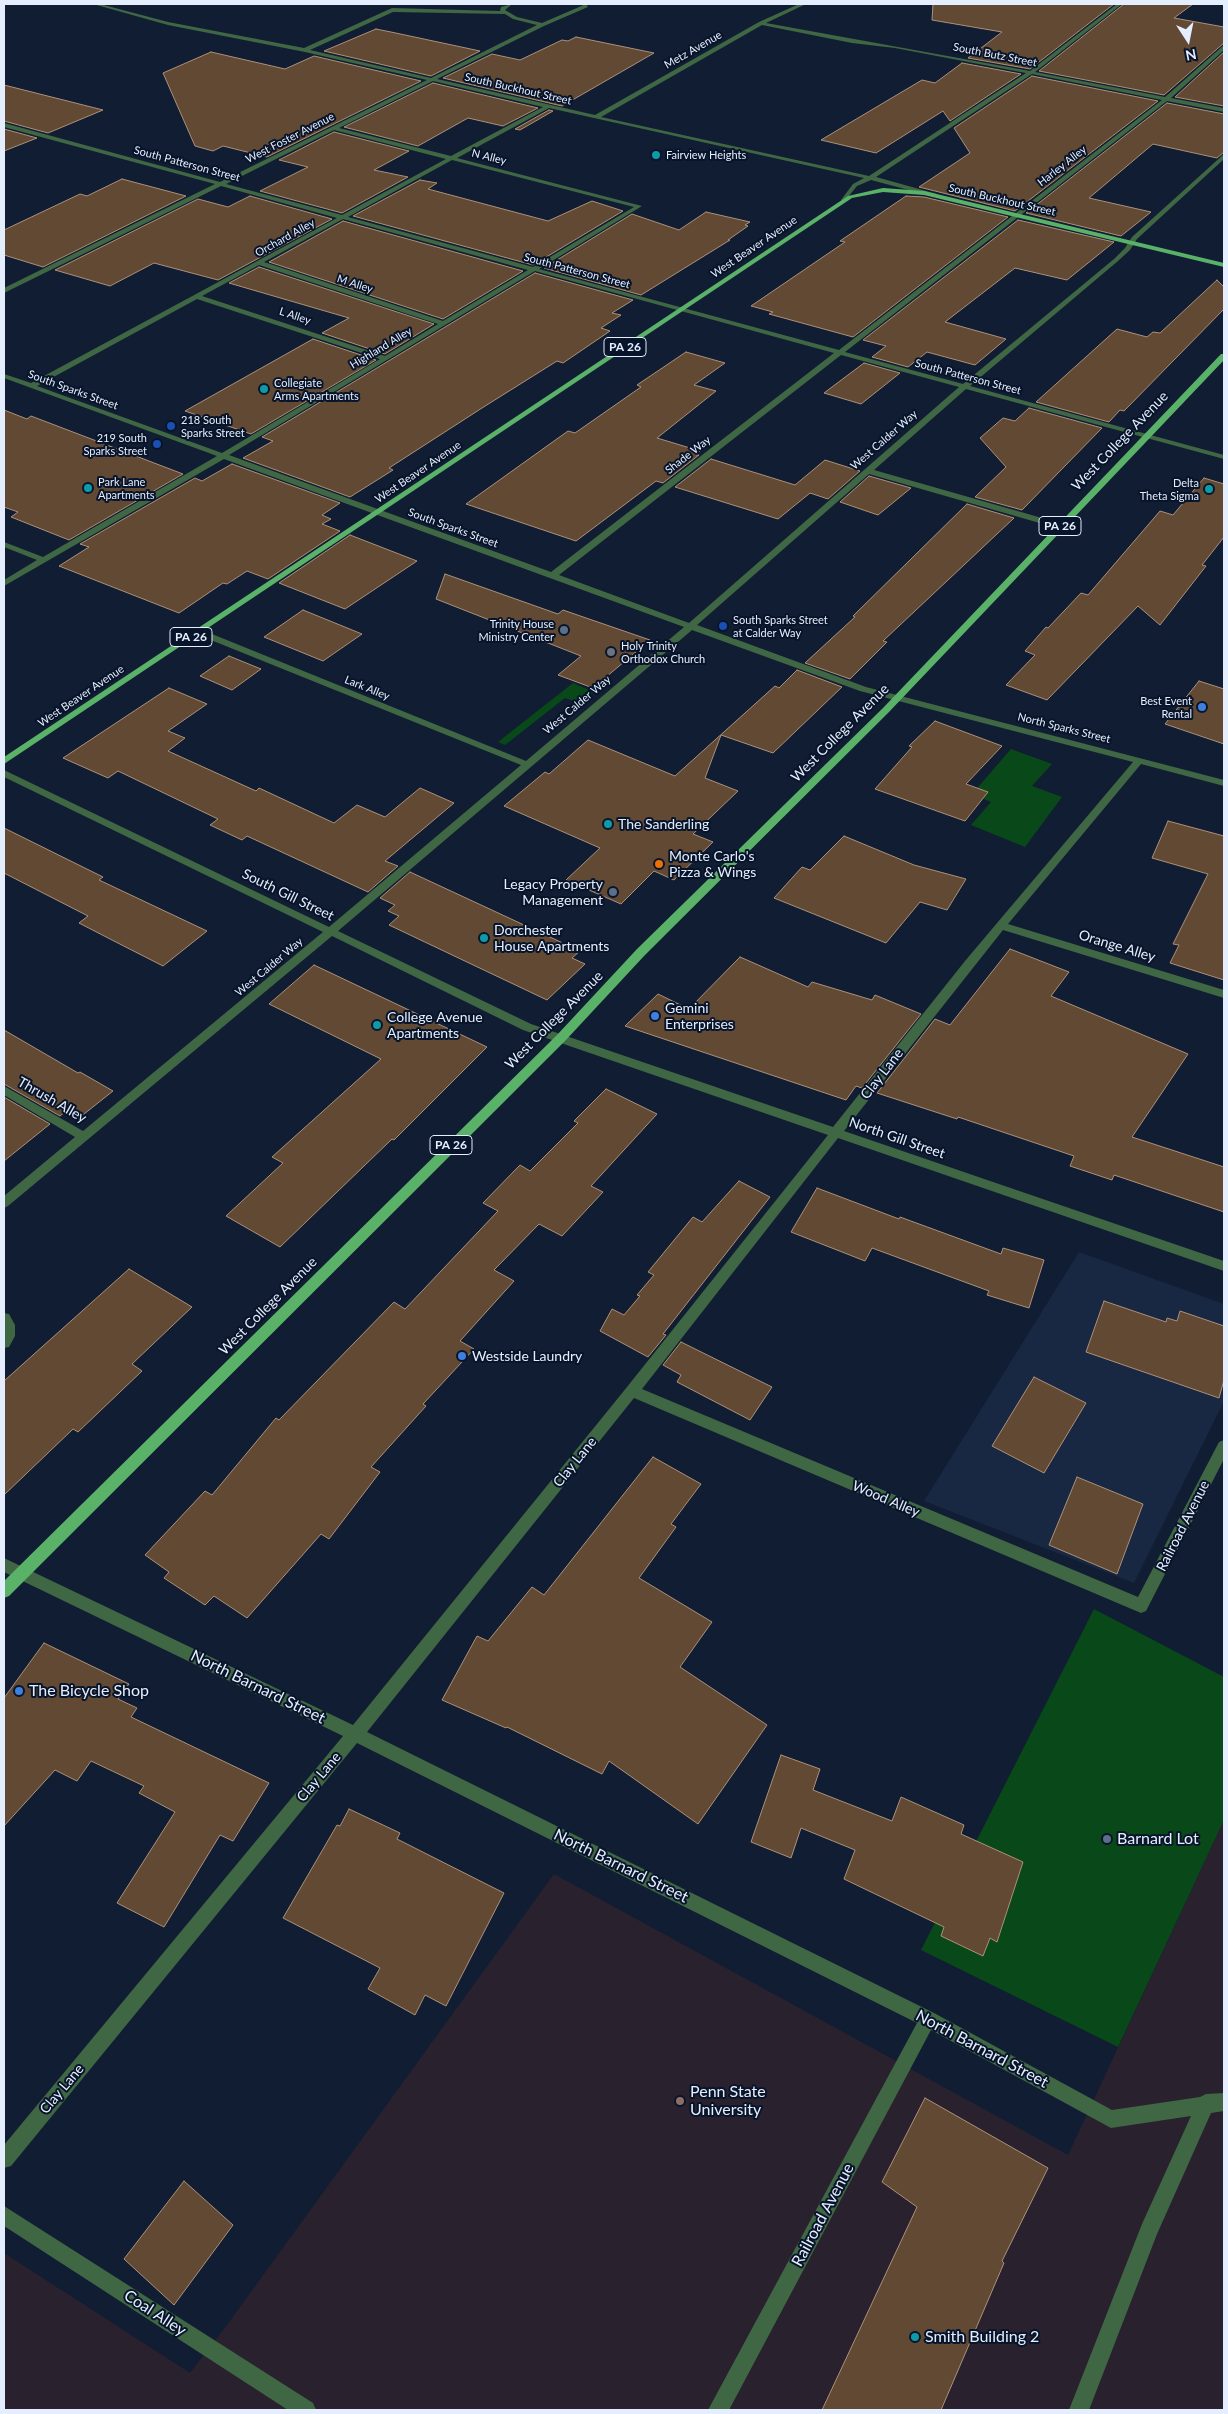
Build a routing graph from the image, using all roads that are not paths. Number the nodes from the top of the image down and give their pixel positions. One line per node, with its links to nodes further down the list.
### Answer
1 (95, 4): 10 (street, South Buckhout Street)
2 (510, 4): 6 (street)
3 (803, 4): 7 (street, Metz Avenue)
4 (1120, 4): 11 (street, West Beaver Avenue)
5 (586, 6): 8 (street, West Foster Avenue)
6 (504, 13): 8 (street); 10 (street)
7 (761, 23): 11 (street, South Butz Street); 16 (street, Metz Avenue)
8 (542, 25): 12 (street, West Foster Avenue)
9 (1224, 47): 13 (street, Harley Alley)
10 (305, 50): 12 (street, South Buckhout Street)
11 (1030, 73): 13 (street, South Butz Street); 21 (street, West Beaver Avenue)
12 (432, 79): 14 (street, South Buckhout Street); 18 (street, West Foster Avenue)
13 (1166, 99): 15 (street, South Butz Street); 27 (street, Harley Alley)
14 (548, 106): 16 (street, South Buckhout Street); 20 (street, Orchard Alley)
15 (1224, 110)
16 (596, 117): 21 (street, South Buckhout Street)
17 (4, 125): 22 (street, South Patterson Street)
18 (333, 128): 20 (street, N Alley); 22 (street, West Foster Avenue)
19 (1224, 156): 29 (street, West Calder Way)
20 (453, 158): 26 (street, N Alley); 28 (street, Orchard Alley)
21 (870, 179): 24 (street, South Buckhout Street); 25 (street, West Beaver Avenue)
22 (220, 184): 28 (street, South Patterson Street); 34 (street, West Foster Avenue)
23 (877, 190): 24 (main road, South Buckhout Street / PA 26); 25 (main road, West Beaver Avenue / PA 26)
24 (936, 195): 27 (main road, South Buckhout Street / PA 26)
25 (844, 200): 36 (main road, West Beaver Avenue / PA 26)
26 (639, 206): 33 (street, Highland Alley)
27 (1016, 214): 29 (main road, South Buckhout Street / PA 26); 38 (street, Harley Alley)
28 (342, 218): 31 (street, Orchard Alley); 33 (street, South Patterson Street)
29 (1132, 240): 30 (main road); 32 (main road); 43 (street, West Calder Way)
30 (1224, 260)
31 (259, 263): 35 (street, Orchard Alley); 37 (street, M Alley)
32 (1224, 264)
33 (535, 270): 36 (street, South Patterson Street); 37 (street, Highland Alley)
34 (4, 291)
35 (197, 297): 40 (street, L Alley); 42 (street, Orchard Alley)
36 (681, 309): 38 (street, South Patterson Street); 48 (main road, West Beaver Avenue / PA 26)
37 (445, 324): 40 (street, Highland Alley)
38 (838, 352): 43 (street, South Patterson Street); 52 (street, Shade Way)
39 (1224, 356): 44 (main road, West College Avenue / PA 26)
40 (385, 358): 45 (street, Highland Alley)
41 (4, 376): 42 (street, South Sparks Street)
42 (31, 386): 45 (street, South Sparks Street)
43 (964, 386): 44 (street, South Patterson Street); 47 (street, West Calder Way)
44 (1146, 436): 46 (street, South Patterson Street); 49 (main road, West College Avenue / PA 26)
45 (222, 456): 48 (street, South Sparks Street); 51 (street, Highland Alley)
46 (1224, 458)
47 (868, 471): 49 (street); 54 (street, West Calder Way)
48 (378, 513): 52 (street, South Sparks Street); 55 (main road, West Beaver Avenue / PA 26)
49 (1060, 526): 56 (main road, West College Avenue / PA 26)
50 (4, 544): 51 (street)
51 (42, 560): 53 (street, Highland Alley)
52 (552, 576): 54 (street, South Sparks Street)
53 (4, 583)
54 (690, 626): 56 (street, South Sparks Street); 59 (street, West Calder Way)
55 (198, 632): 58 (main road, West Beaver Avenue / PA 26); 59 (street, Lark Alley)
56 (897, 698): 57 (street, North Sparks Street); 65 (main road, West College Avenue / PA 26)
57 (1140, 760): 61 (street, North Sparks Street); 62 (street, Clay Lane)
58 (4, 761)
59 (526, 764): 63 (street, West Calder Way)
60 (4, 773): 63 (street, South Gill Street)
61 (1224, 783)
62 (1001, 926): 64 (street, Orange Alley); 67 (street, Clay Lane)
63 (330, 932): 65 (street, South Gill Street); 68 (street, West Calder Way)
64 (1224, 994)
65 (561, 1038): 67 (street, North Gill Street); 76 (main road, West College Avenue / PA 26)
66 (4, 1090): 68 (street, Thrush Alley)
67 (835, 1132): 70 (street, North Gill Street); 73 (street, Clay Lane)
68 (84, 1137): 69 (street, West Calder Way)
69 (4, 1203)
70 (1224, 1266)
71 (4, 1318): 72 (street)
72 (4, 1343)
73 (632, 1391): 78 (street, Wood Alley); 79 (street, Clay Lane)
74 (1224, 1446): 78 (street, Railroad Avenue)
75 (4, 1565): 76 (street, North Barnard Street)
76 (22, 1575): 77 (main road, West College Avenue / PA 26); 79 (street, North Barnard Street)
77 (4, 1591)
78 (1141, 1606)
79 (355, 1734): 80 (street, North Barnard Street); 82 (street, Clay Lane)
80 (928, 2019): 81 (street, North Barnard Street); 85 (street, Railroad Avenue)
81 (1215, 2102): 86 (street)
82 (4, 2160)
83 (4, 2215): 84 (street, Coal Alley)
84 (306, 2410)
85 (718, 2410)
86 (1079, 2410)

